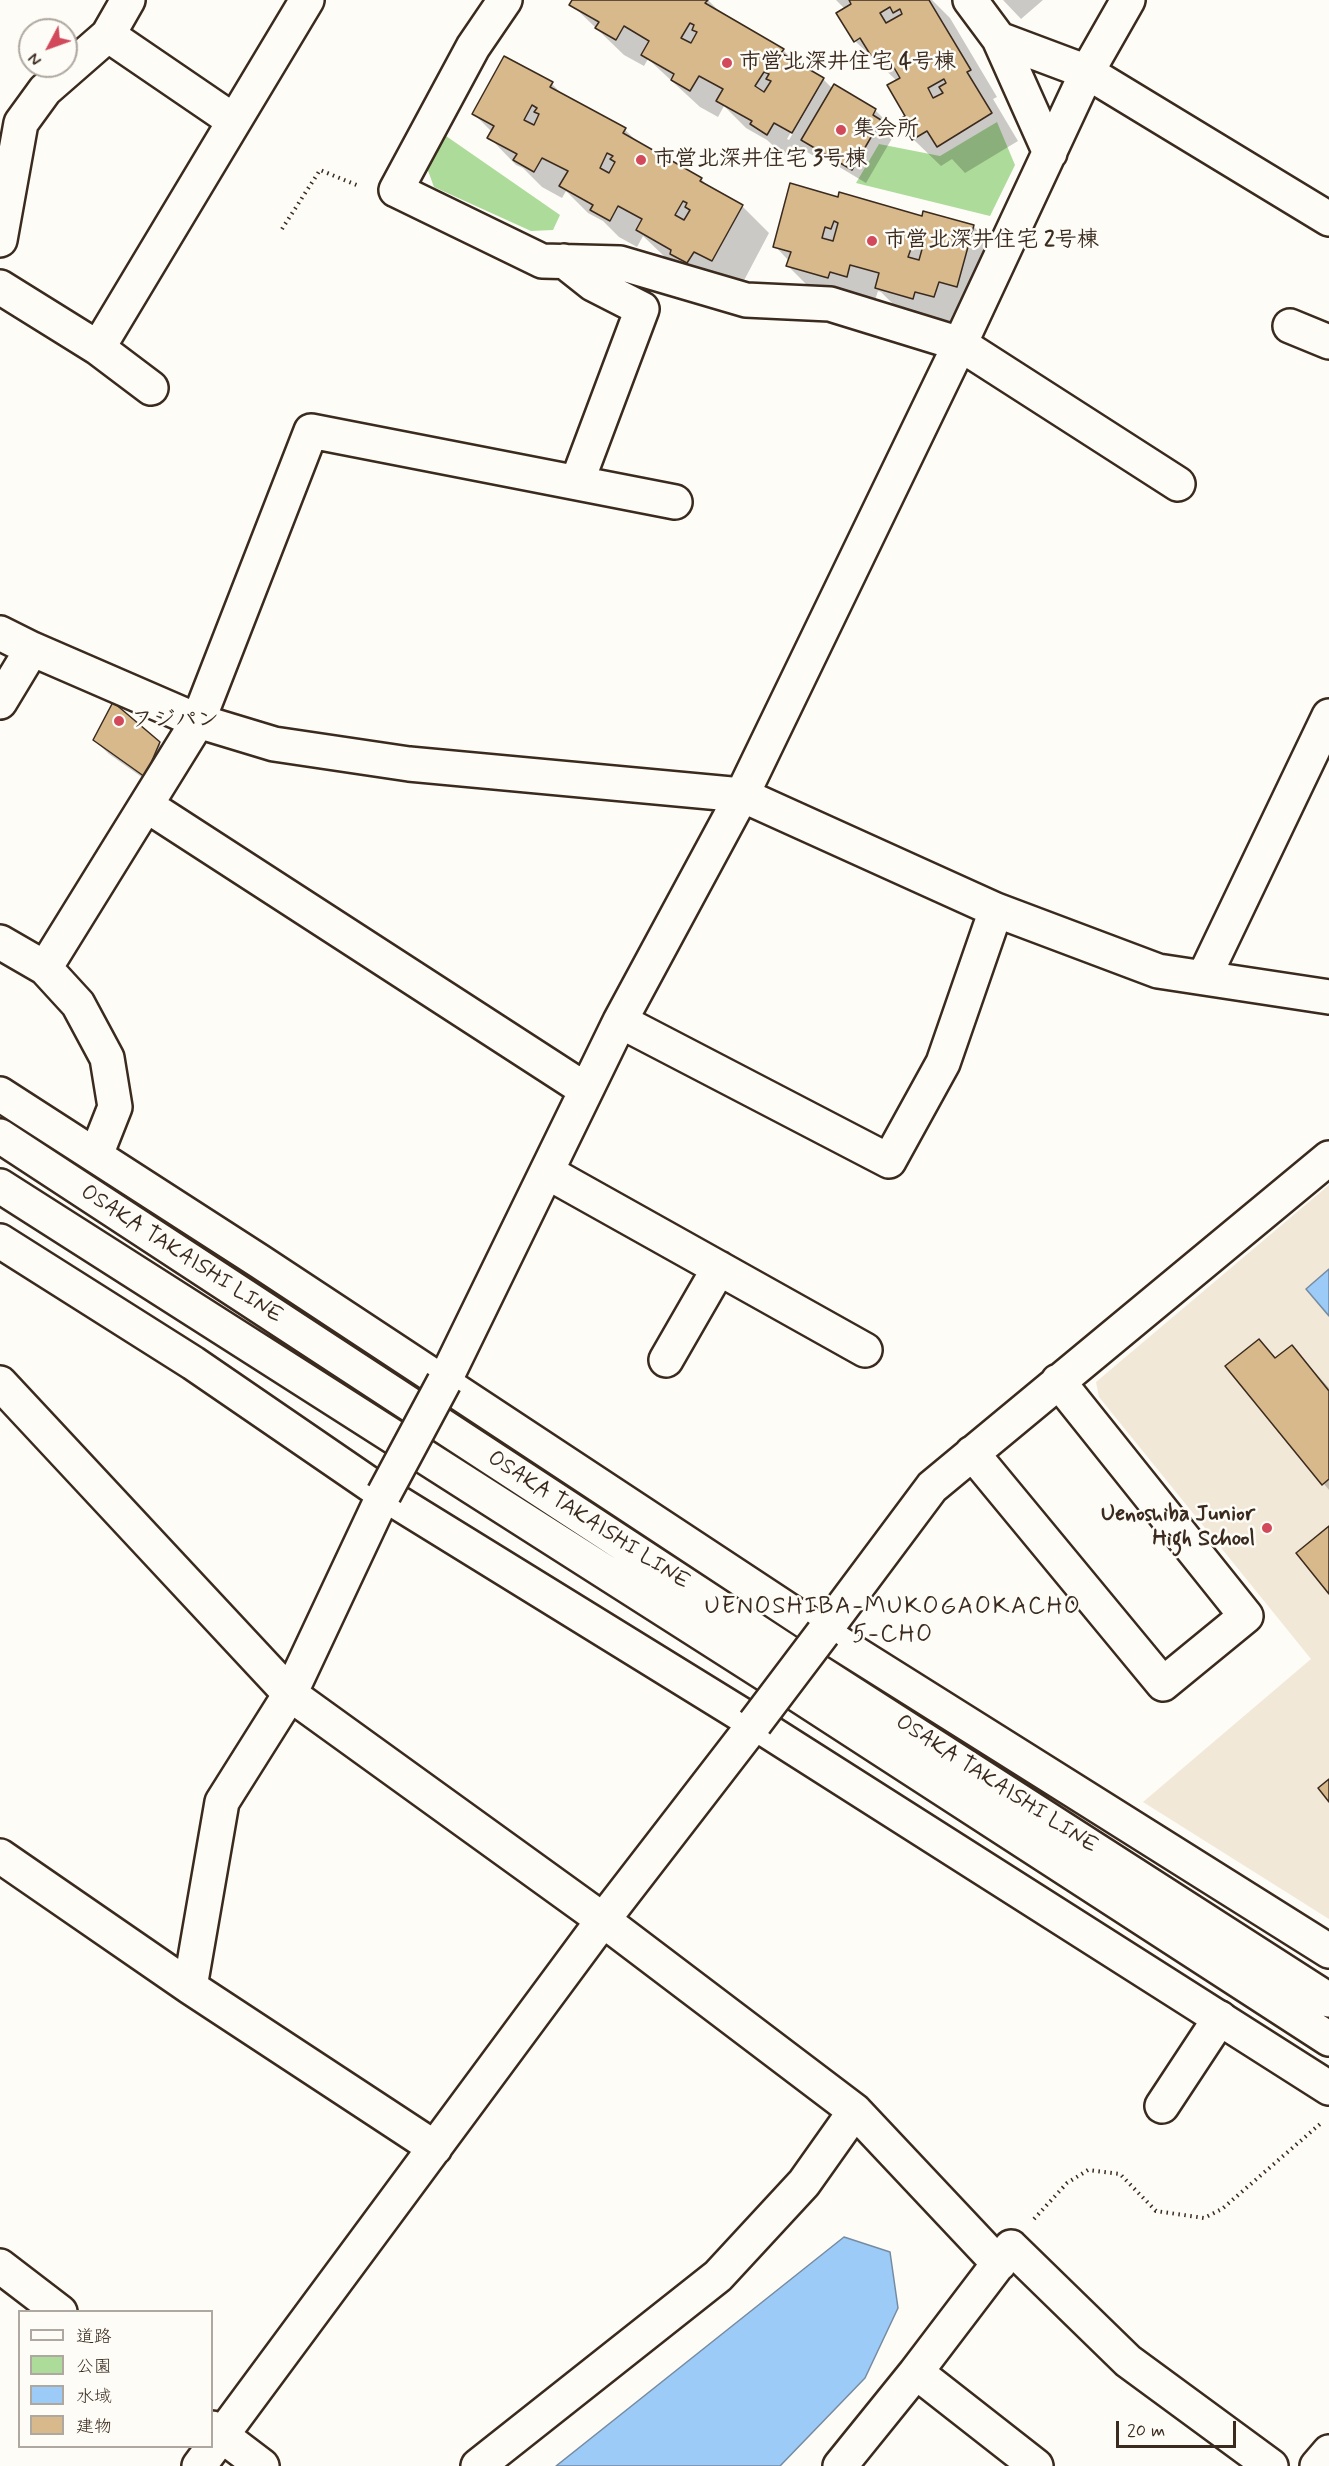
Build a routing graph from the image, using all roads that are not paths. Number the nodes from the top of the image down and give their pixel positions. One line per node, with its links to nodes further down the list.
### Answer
1 (128, 0): 6 (street)
2 (308, 0): 9 (street)
3 (505, 0): 13 (street)
4 (970, 0): 7 (street)
5 (1128, 0): 8 (street)
6 (108, 35): 9 (street); 12 (street)
7 (999, 39): 8 (street); 10 (street)
8 (1087, 72): 10 (street); 11 (street)
9 (234, 121): 18 (street)
10 (1050, 153): 17 (street)
11 (1328, 217)
12 (0, 240)
13 (564, 261): 17 (street); 20 (street)
14 (0, 287): 18 (street)
15 (1290, 326): 16 (street)
16 (1329, 342)
17 (960, 344): 21 (street); 28 (street)
18 (98, 348): 19 (street)
19 (151, 388)
20 (577, 482): 22 (street); 27 (street)
21 (1179, 484)
22 (675, 502)
23 (0, 633): 24 (street)
24 (32, 649): 25 (street); 27 (street)
25 (0, 702)
26 (1329, 716): 33 (street)
27 (198, 721): 28 (street); 29 (street)
28 (742, 795): 30 (street); 35 (street)
29 (146, 805): 32 (street); 36 (street)
30 (996, 910): 33 (street); 35 (street)
31 (0, 942): 32 (street)
32 (45, 968): 39 (street)
33 (1204, 977): 34 (street)
34 (1329, 997)
35 (620, 1021): 36 (street)
36 (586, 1090): 41 (street)
37 (0, 1094): 39 (street)
38 (0, 1136): 59 (street, OSAKA TAKAISHI LINE)
39 (96, 1155): 47 (street)
40 (1329, 1158): 48 (street)
41 (547, 1172): 44 (street); 47 (street)
42 (0, 1186): 61 (street, OSAKA TAKAISHI LINE)
43 (0, 1241): 51 (street)
44 (719, 1268): 45 (street); 46 (street)
45 (865, 1350)
46 (666, 1360)
47 (444, 1382): 51 (street, bridge); 52 (street)
48 (1058, 1382): 50 (street); 50 (street)
49 (0, 1383): 53 (street)
50 (972, 1453): 52 (street)
51 (384, 1494): 53 (street); 54 (street)
52 (823, 1633): 54 (street, bridge); 57 (street)
53 (290, 1694): 56 (street); 58 (street)
54 (754, 1723): 56 (street); 60 (street)
55 (0, 1856): 58 (street)
56 (603, 1920): 64 (street); 65 (street)
57 (1329, 1951)
58 (190, 1987): 65 (street)
59 (1329, 2000)
60 (1220, 2019): 62 (street); 63 (street)
61 (1329, 2039)
62 (1327, 2104)
63 (1162, 2106)
64 (855, 2111): 66 (street); 76 (street)
65 (435, 2148): 70 (street)
66 (1005, 2255): 69 (street); 78 (street)
67 (0, 2266): 68 (street)
68 (57, 2310)
69 (916, 2372): 73 (street); 77 (street)
70 (216, 2432): 75 (street)
71 (208, 2448): 74 (street)
72 (1329, 2452): 79 (street)
73 (1017, 2460)
74 (199, 2466)
75 (262, 2466)
76 (477, 2466)
77 (840, 2466)
78 (1271, 2466)
79 (1317, 2466)

